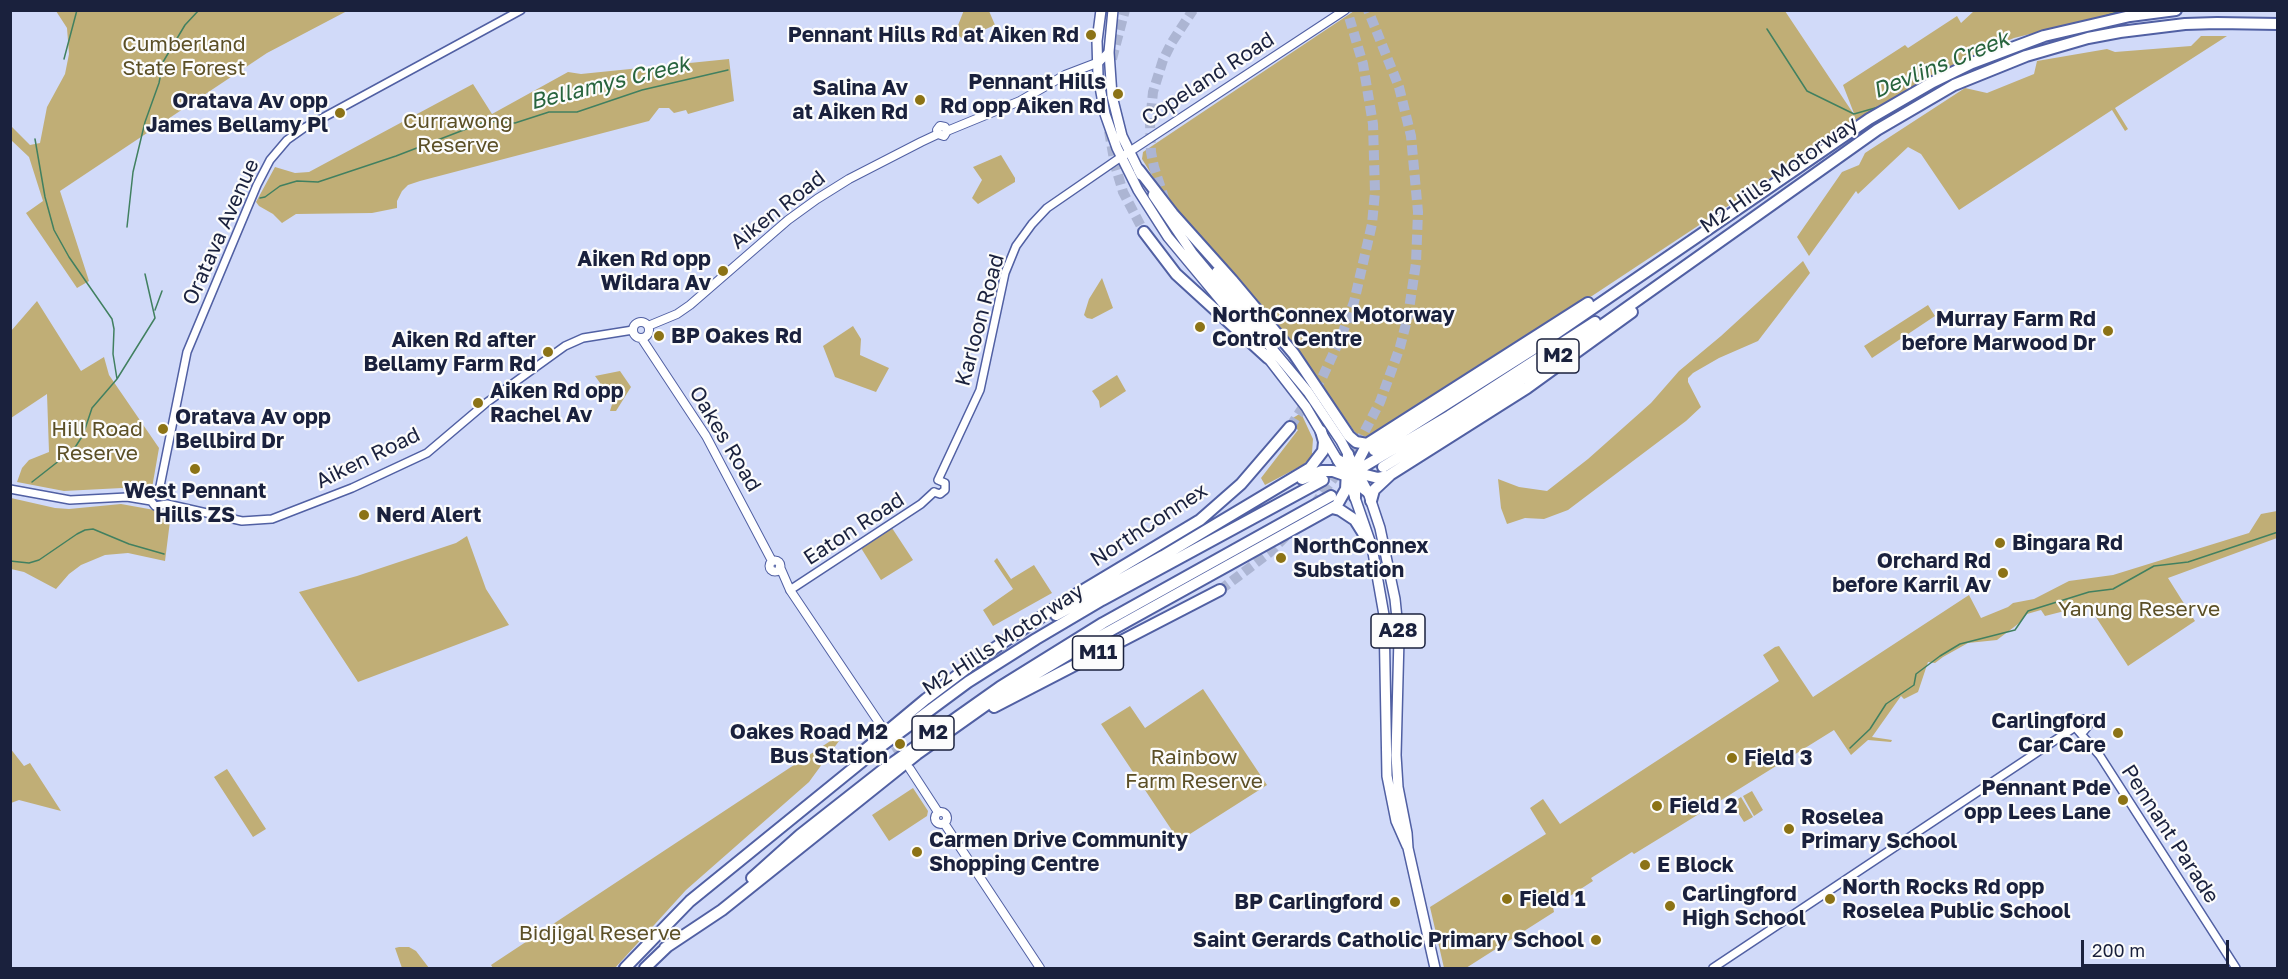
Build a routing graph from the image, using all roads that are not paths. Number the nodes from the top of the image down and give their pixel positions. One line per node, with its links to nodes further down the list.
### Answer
1 (521, 10): 40 (street, Oratava Avenue)
2 (1101, 10): 8 (highway)
3 (1113, 10): 7 (highway)
4 (1346, 10): 9 (main road, Copeland Road)
5 (2176, 10): 11 (highway, M2 Hills Motorway / M2)
6 (2277, 24): 14 (highway, M2 Hills Motorway / M2)
7 (1109, 52): 8 (main road); 9 (highway)
8 (1097, 63): 9 (highway); 16 (main road, Aiken Road)
9 (1125, 154): 10 (highway); 19 (highway); 32 (street, Karloon Road)
10 (1138, 170): 22 (highway); 25 (highway)
11 (1733, 212): 13 (highway, M2 Hills Motorway / M2); 26 (highway, M2)
12 (1144, 232): 19 (highway)
13 (1699, 236): 20 (highway); 26 (highway, M2 Hills Motorway / M2)
14 (1726, 237): 20 (highway); 29 (highway, M2 Hills Motorway / M2); 30 (highway, M2)
15 (1217, 272): 21 (highway)
16 (648, 326): 17 (main road); 18 (main road)
17 (633, 330): 18 (main road); 40 (street, Aiken Road)
18 (642, 339): 43 (main road, Oakes Road)
19 (1268, 358): 24 (highway)
20 (1536, 360): 31 (highway)
21 (1302, 375): 22 (highway); 25 (highway)
22 (1321, 394): 25 (highway)
23 (1290, 427): 45 (highway, NorthConnex)
24 (1321, 430): 28 (highway); 34 (highway)
25 (1341, 432): 26 (highway); 27 (highway)
26 (1370, 447): 31 (highway)
27 (1348, 454): 31 (highway)
28 (1338, 460): 31 (highway)
29 (1383, 467)
30 (1395, 471): 31 (highway); 39 (highway)
31 (1353, 472): 34 (highway, M2); 38 (highway); 39 (highway); 41 (highway)
32 (938, 480): 36 (street); 36 (street)
33 (1323, 480): 52 (highway, M2 Hills Motorway / M2)
34 (1277, 488): 45 (highway, M2)
35 (10, 489): 40 (street, Aiken Road)
36 (934, 492): 43 (street, Eaton Road)
37 (1331, 496): 53 (highway, M2 Hills Motorway / M2)
38 (1355, 497): 42 (highway, A28)
39 (1369, 497): 49 (highway, A28)
40 (157, 500)
41 (1332, 508): 42 (highway); 47 (highway, M2)
42 (1371, 547): 50 (highway, A28)
43 (789, 588): 46 (main road)
44 (1220, 590): 47 (highway, M11)
45 (983, 656): 52 (highway, M2)
46 (882, 727)
47 (917, 754): 53 (highway, M2 Hills Motorway / M2)
48 (910, 769): 56 (main road)
49 (1398, 787): 50 (highway); 51 (highway, A28)
50 (1392, 806): 51 (highway, A28)
51 (1408, 848): 57 (highway, A28)
52 (711, 883): 54 (highway, M2 Hills Motorway / M2)
53 (665, 948): 55 (highway, M2 Hills Motorway / M2)
54 (625, 969)
55 (645, 969)
56 (1040, 969)
57 (1435, 969)
58 (1713, 969): 59 (street, Pennant Parade)
59 (2236, 969)

